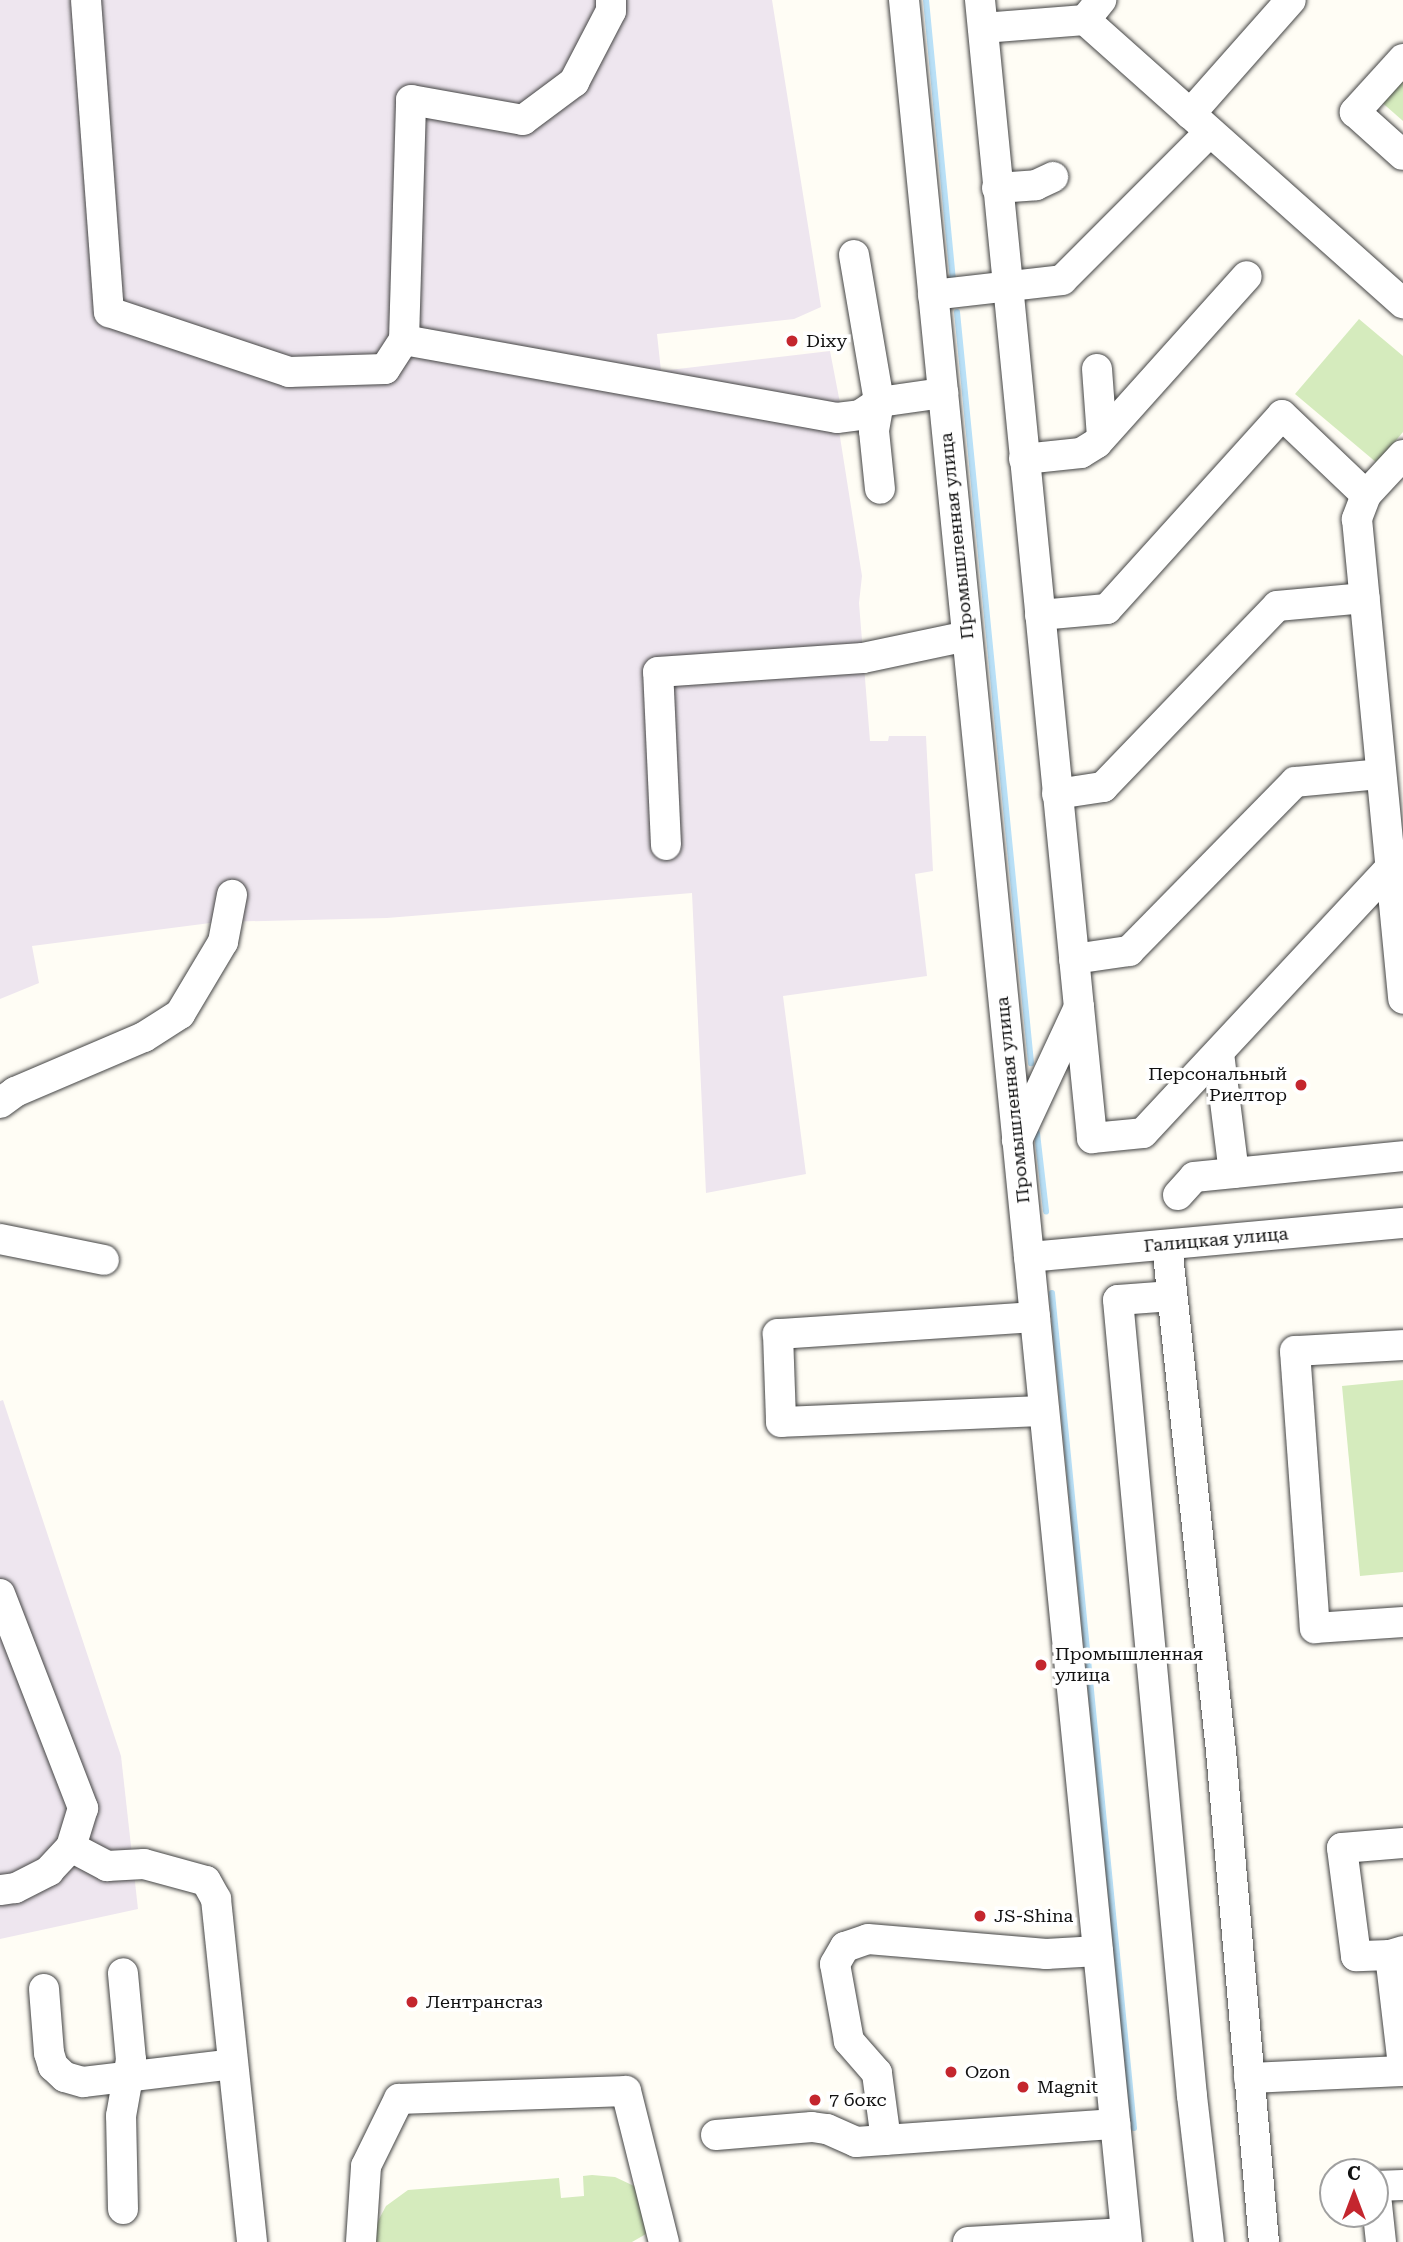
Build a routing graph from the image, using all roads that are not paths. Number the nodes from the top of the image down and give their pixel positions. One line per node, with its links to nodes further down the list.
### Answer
1 (86, 0): 17 (street)
2 (611, 0): 17 (street)
3 (904, 0): 15 (street, Промышленная улица)
4 (1291, 0): 8 (street)
5 (1093, 10): 6 (street); 8 (street)
6 (981, 14): 11 (street)
7 (1403, 59): 9 (street)
8 (1200, 123): 14 (street); 16 (street)
9 (1403, 155)
10 (1053, 177): 11 (street)
11 (997, 188): 14 (street)
12 (854, 255): 20 (street)
13 (1247, 276): 21 (street)
14 (1007, 287): 15 (street); 23 (street)
15 (933, 295): 19 (street, Промышленная улица)
16 (1403, 303)
17 (404, 340): 20 (street)
18 (1097, 369): 21 (street)
19 (943, 393): 20 (street); 28 (street, Промышленная улица)
20 (879, 402): 24 (street)
21 (1102, 437): 23 (street)
22 (1403, 455): 25 (street)
23 (1024, 460): 27 (street)
24 (880, 489)
25 (1366, 495): 26 (street); 27 (street)
26 (1365, 598): 29 (street); 30 (street)
27 (1040, 615): 30 (street)
28 (967, 636): 31 (street); 39 (street, Промышленная улица)
29 (1381, 774): 32 (street); 34 (street)
30 (1057, 794): 34 (street)
31 (666, 845)
32 (1388, 870): 35 (street); 37 (street)
33 (232, 895): 38 (street)
34 (1074, 959): 36 (street)
35 (1403, 988)
36 (1079, 1007): 37 (street); 39 (street)
37 (1219, 1053): 41 (street)
38 (0, 1102)
39 (1017, 1141): 46 (street, Промышленная улица)
40 (1403, 1156): 41 (street)
41 (1234, 1173): 42 (street)
42 (1178, 1195)
43 (1403, 1223): 45 (street, Галицкая улица)
44 (0, 1239): 47 (street)
45 (1167, 1245): 46 (street, Галицкая улица); 48 (street)
46 (1029, 1257): 49 (street, Промышленная улица)
47 (104, 1260)
48 (1172, 1296): 65 (street); 76 (street)
49 (1035, 1317): 51 (street, Промышленная улица); 51 (street)
50 (1403, 1345): 53 (street)
51 (1044, 1411): 57 (street, Промышленная улица)
52 (0, 1594): 55 (street)
53 (1403, 1622)
54 (1403, 1843): 58 (street)
55 (71, 1847): 56 (street); 61 (street)
56 (0, 1890)
57 (1098, 1951): 66 (street, Промышленная улица); 68 (street)
58 (1396, 1953): 62 (street)
59 (123, 1973): 64 (street)
60 (44, 1989): 64 (street)
61 (233, 2064): 64 (street); 72 (street)
62 (1403, 2065)
63 (1403, 2071): 65 (street)
64 (128, 2076): 70 (street)
65 (1249, 2078): 77 (street)
66 (1115, 2124): 68 (street); 71 (street, Промышленная улица)
67 (716, 2134): 68 (street)
68 (886, 2140)
69 (1403, 2185): 78 (street)
70 (123, 2209)
71 (1126, 2238): 75 (street)
72 (252, 2242)
73 (361, 2242): 74 (street)
74 (664, 2242)
75 (968, 2242)
76 (1209, 2242)
77 (1264, 2242)
78 (1381, 2242)

